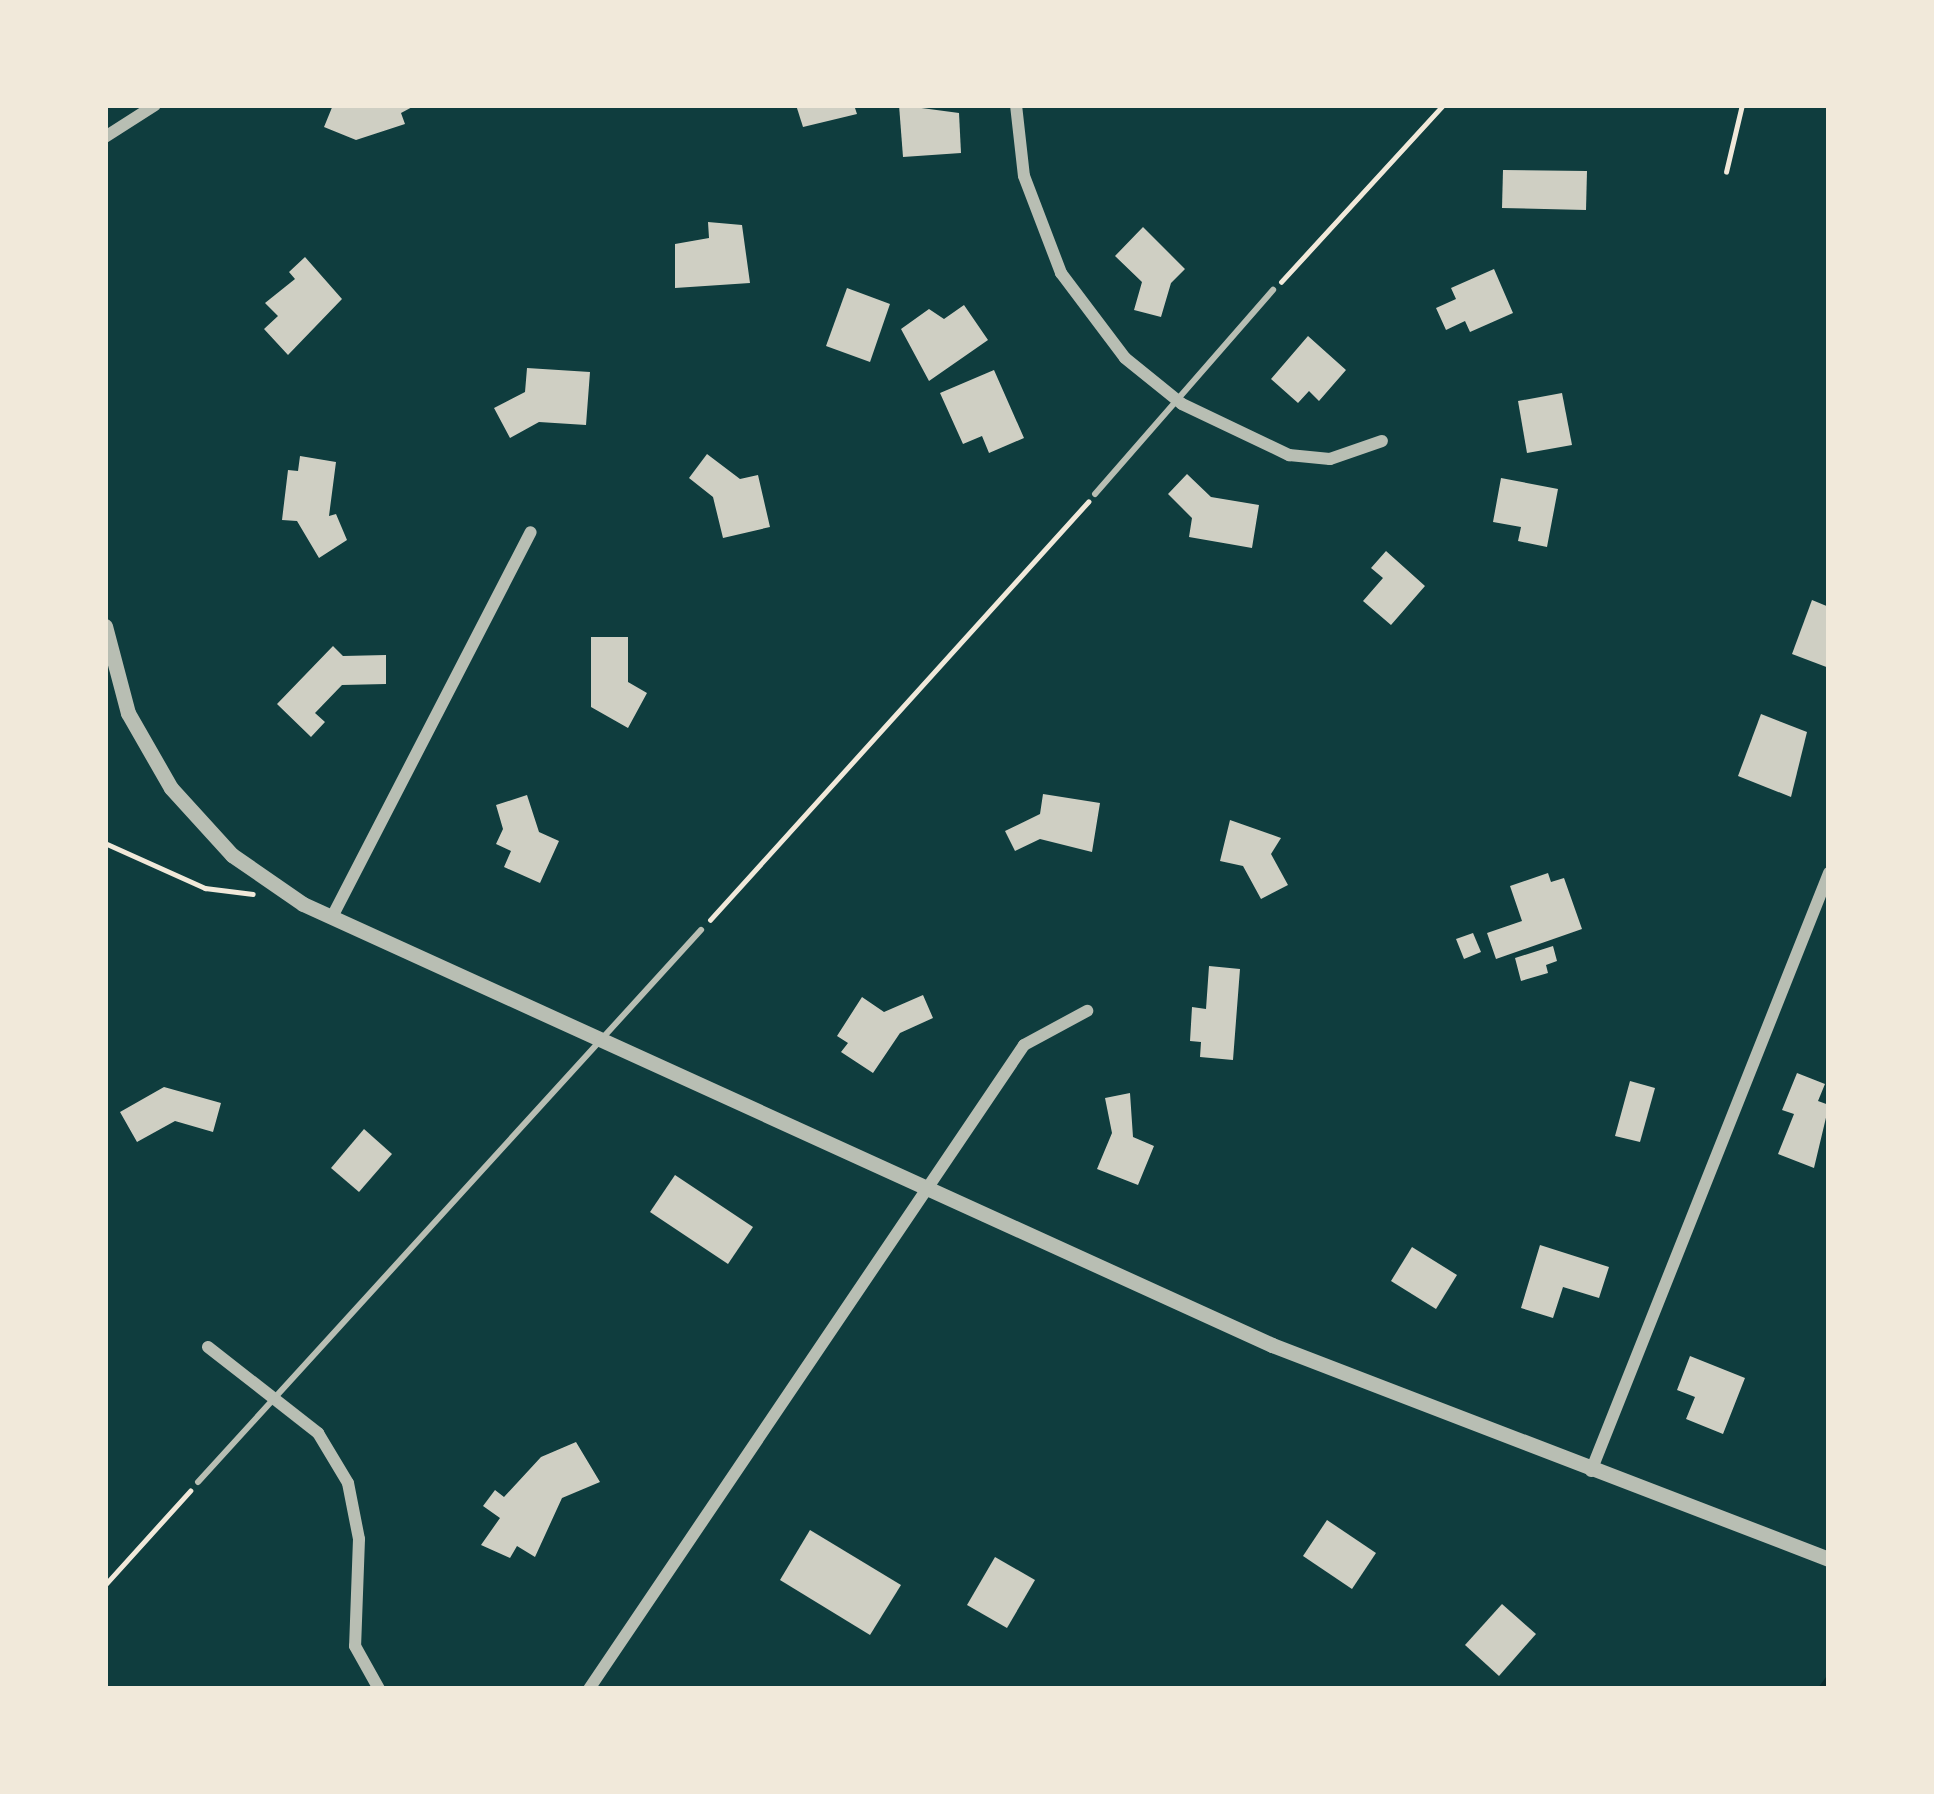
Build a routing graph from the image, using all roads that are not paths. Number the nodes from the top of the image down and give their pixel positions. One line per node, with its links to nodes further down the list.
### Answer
1 (155, 105): 3 (street)
2 (1016, 105): 5 (street)
3 (105, 137)
4 (1273, 290): 5 (lane)
5 (1177, 400): 6 (street); 7 (lane)
6 (1382, 441)
7 (1095, 494)
8 (531, 532): 11 (street)
9 (105, 626): 11 (street)
10 (1829, 873): 18 (street)
11 (332, 917): 14 (street)
12 (701, 930): 14 (lane)
13 (1087, 1011): 15 (street)
14 (598, 1038): 15 (street); 17 (lane)
15 (926, 1189): 18 (street); 22 (street)
16 (208, 1347): 17 (street)
17 (274, 1394): 19 (lane); 21 (street)
18 (1591, 1472): 20 (street)
19 (198, 1482)
20 (1829, 1559)
21 (379, 1689)
22 (589, 1689)

